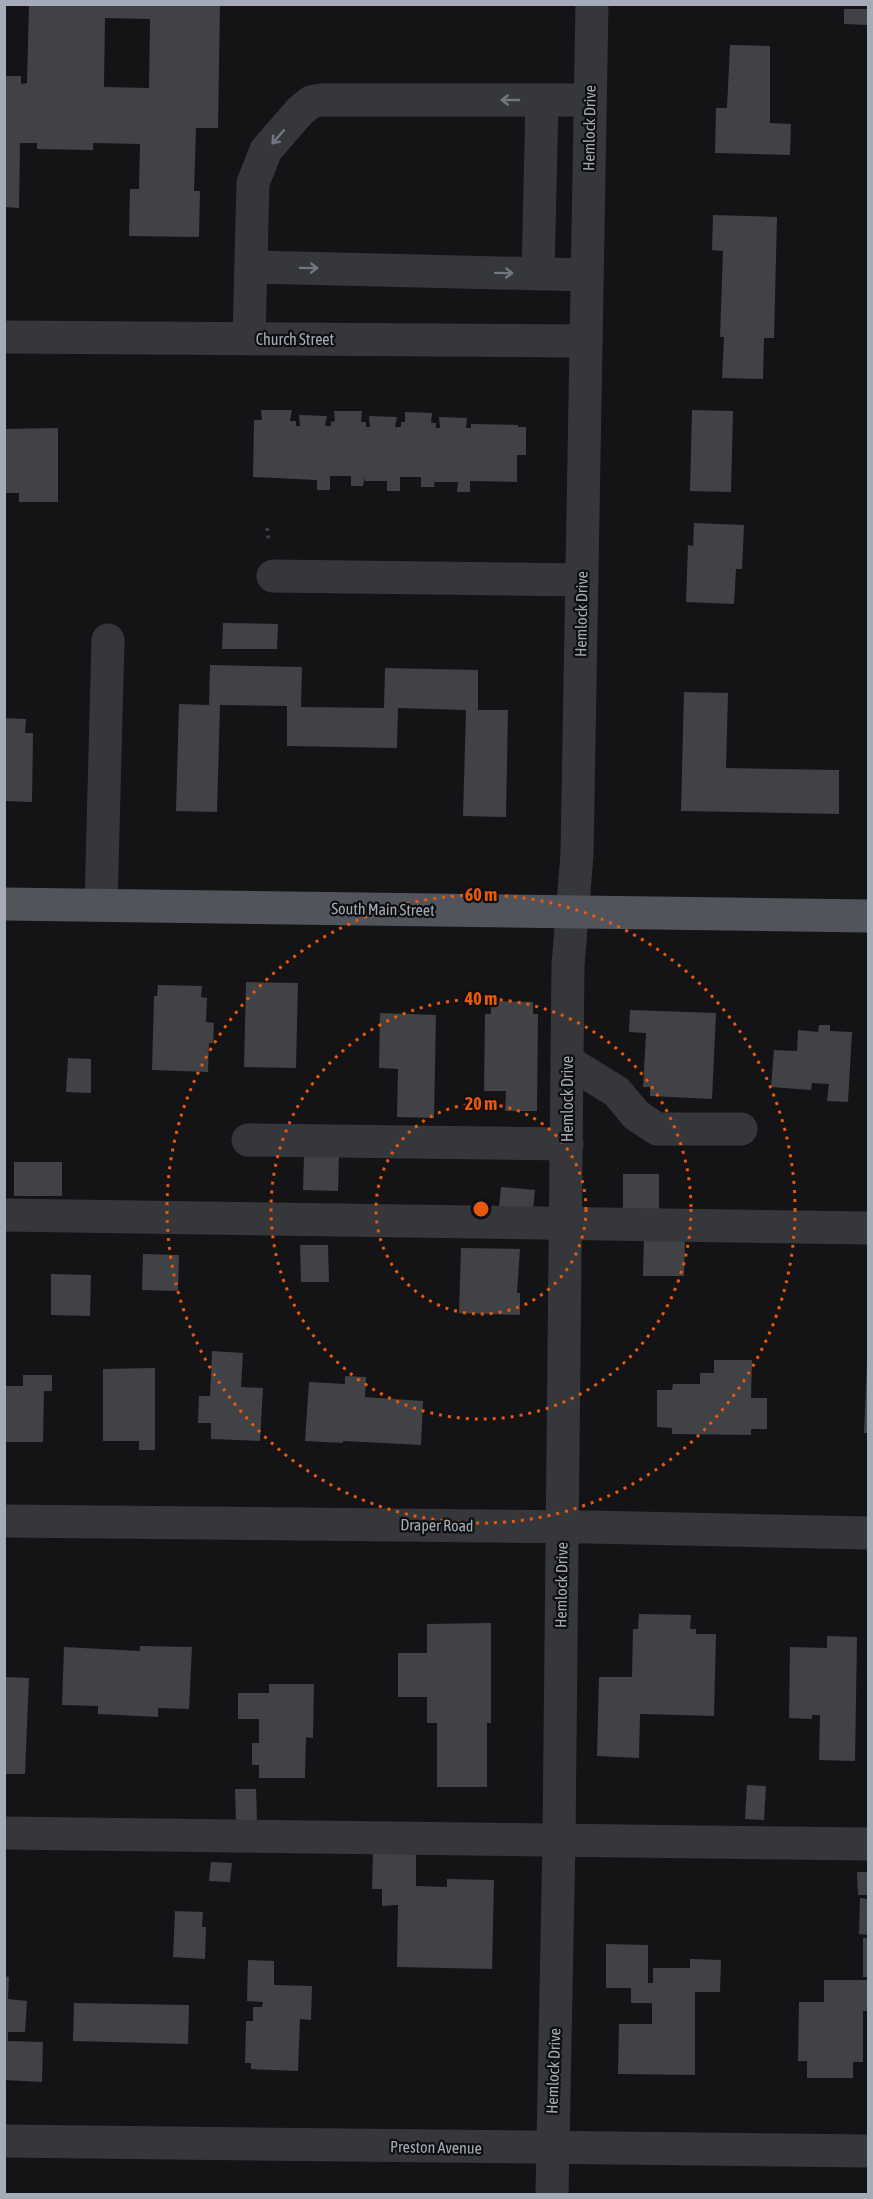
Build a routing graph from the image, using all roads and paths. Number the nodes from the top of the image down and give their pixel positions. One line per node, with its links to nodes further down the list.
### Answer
1 (591, 4): 3 (street, Hemlock Drive)
2 (542, 100): 3 (street); 4 (street, one-way to 4); 5 (street)
3 (590, 100): 6 (street, Hemlock Drive)
4 (251, 267): 5 (street, one-way to 5); 8 (street)
5 (538, 274): 6 (street)
6 (587, 275): 9 (street, Hemlock Drive)
7 (4, 337): 8 (street, Church Street)
8 (249, 339): 9 (street, Church Street)
9 (586, 341): 11 (street, Hemlock Drive)
10 (273, 576): 11 (street)
11 (582, 580): 15 (street, Hemlock Drive)
12 (108, 640): 14 (street)
13 (4, 904): 14 (main road, South Main Street)
14 (101, 905): 15 (main road, South Main Street)
15 (573, 912): 16 (main road, South Main Street); 17 (street, Hemlock Drive)
16 (868, 916)
17 (567, 1061): 18 (street); 20 (street, Hemlock Drive)
18 (741, 1129)
19 (248, 1140): 20 (street)
20 (567, 1144): 22 (street, Hemlock Drive)
21 (4, 1215): 22 (street)
22 (566, 1224): 23 (street); 25 (street, Hemlock Drive)
23 (868, 1228)
24 (4, 1521): 25 (street, Draper Road)
25 (562, 1527): 26 (street, Draper Road); 28 (street, Hemlock Drive)
26 (868, 1533)
27 (4, 1833): 28 (street)
28 (559, 1840): 29 (street); 31 (street, Hemlock Drive)
29 (868, 1844)
30 (4, 2141): 31 (street, Preston Avenue)
31 (552, 2148): 32 (street, Preston Avenue); 33 (street, Hemlock Drive)
32 (868, 2151)
33 (552, 2194)

